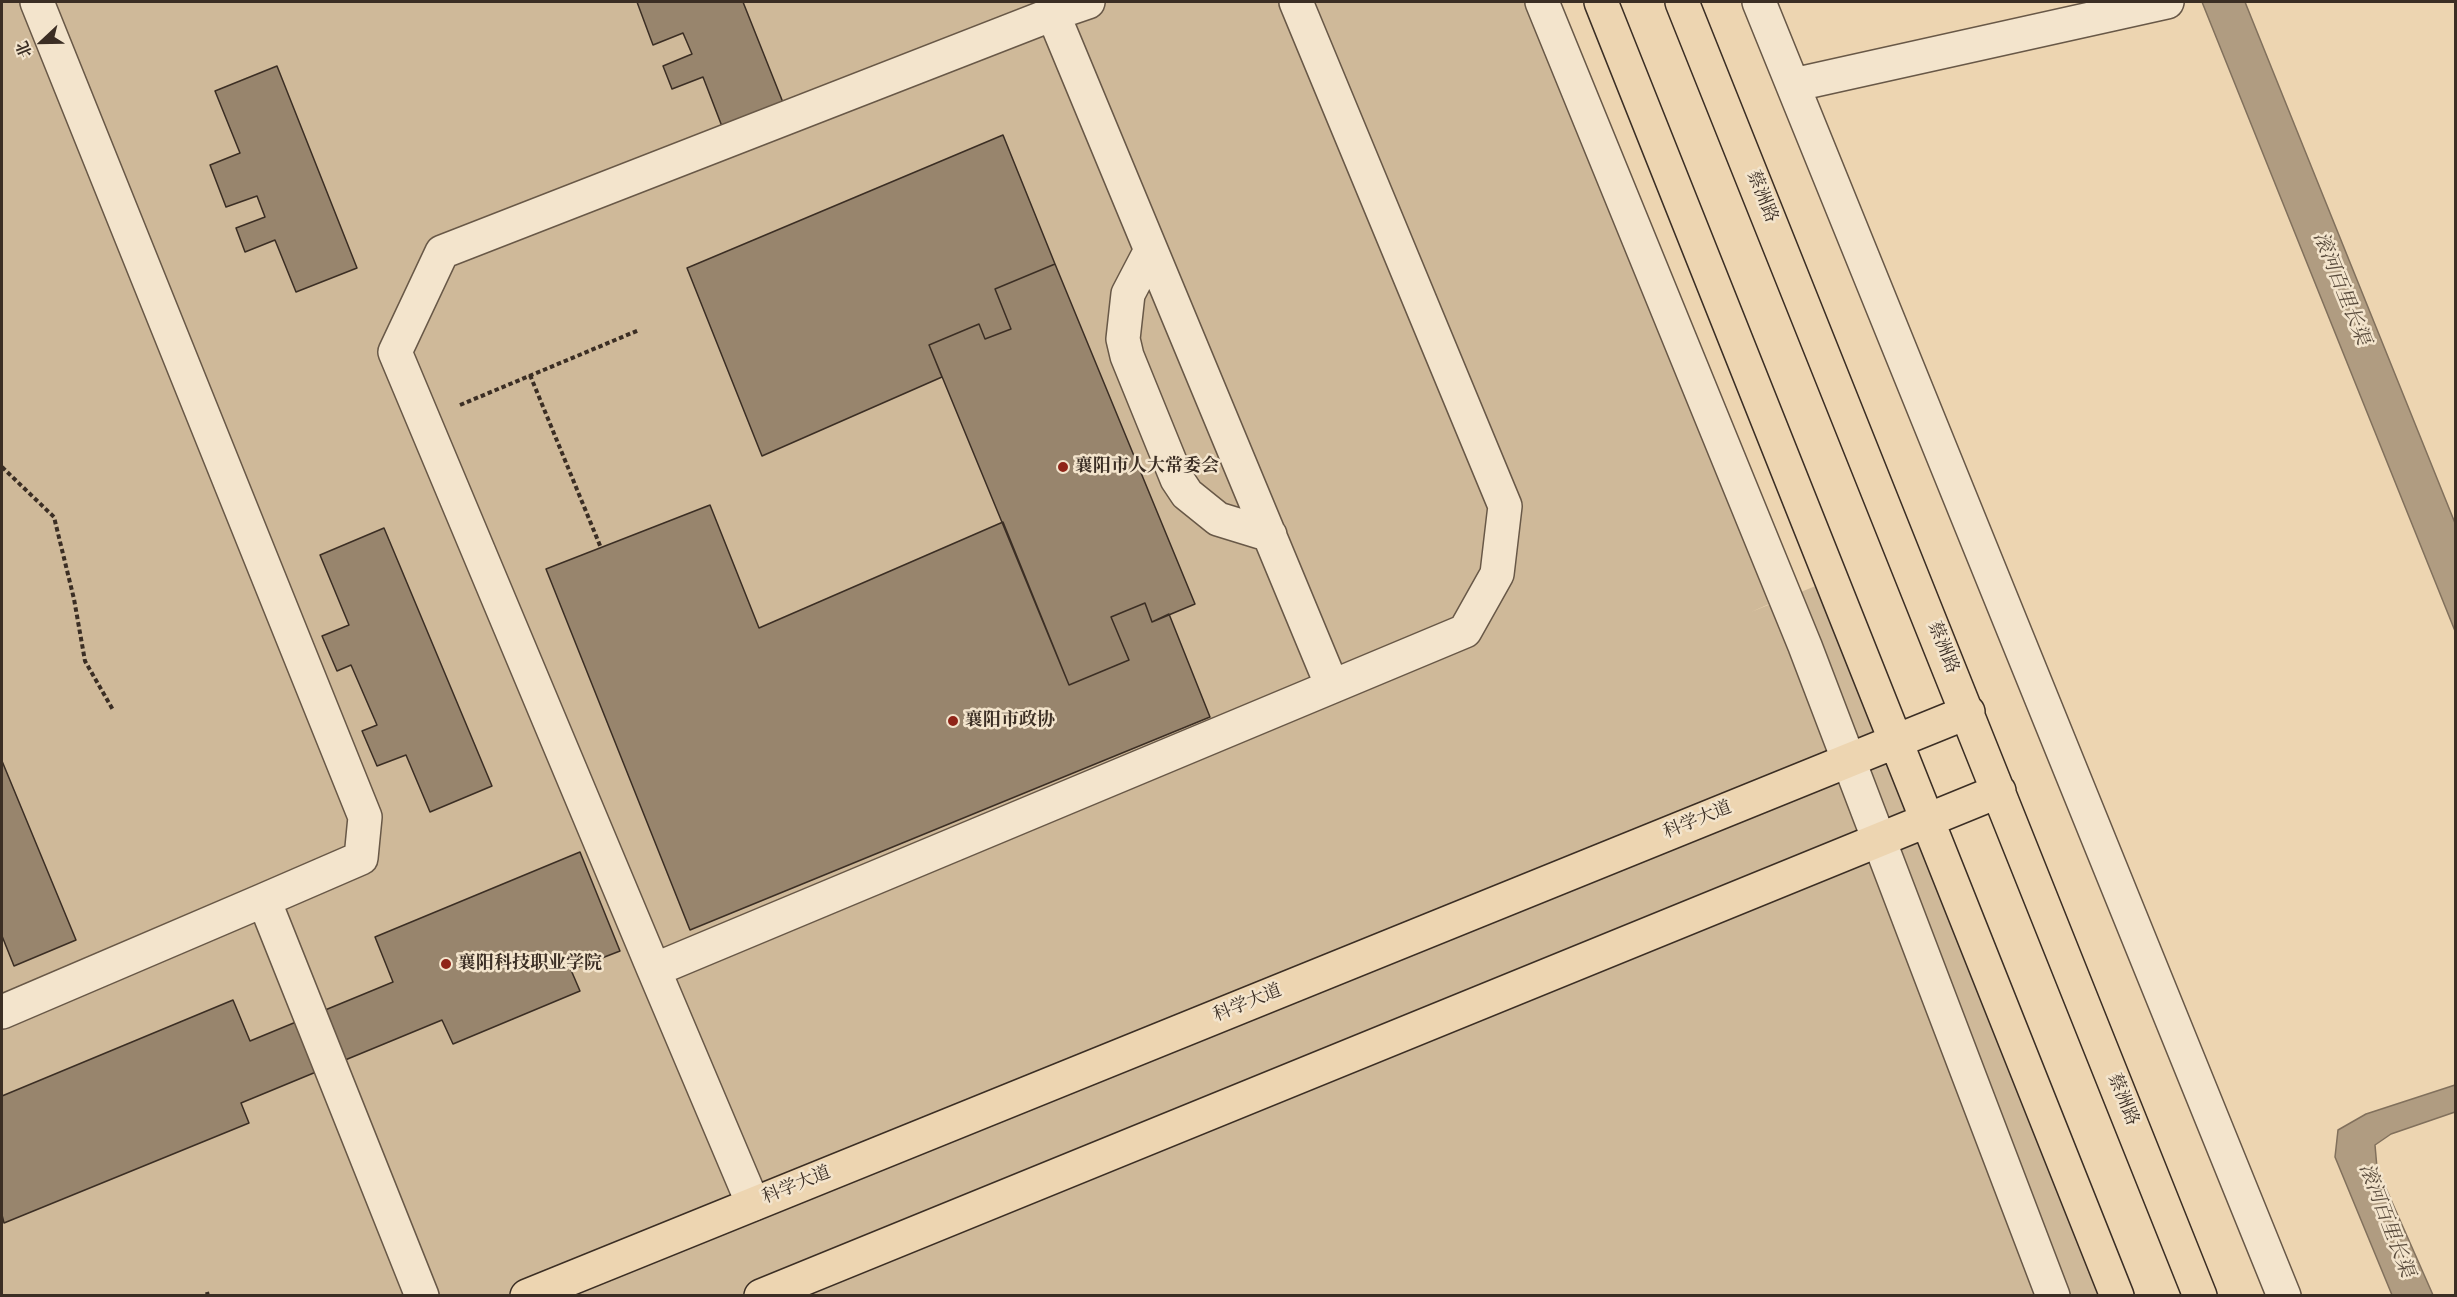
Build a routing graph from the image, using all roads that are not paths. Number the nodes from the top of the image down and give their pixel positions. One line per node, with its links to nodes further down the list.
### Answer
1 (37, 2): 20 (street)
2 (1088, 2): 9 (street)
3 (1296, 2): 13 (street)
4 (1542, 2): 16 (street)
5 (1601, 2): 15 (main road)
6 (1682, 2): 14 (main road, 蔡洲路)
7 (1759, 2): 10 (street)
8 (2167, 2): 10 (street)
9 (1053, 14): 11 (street); 21 (street)
10 (1793, 86): 30 (street)
11 (1151, 250): 12 (street); 12 (street)
12 (1270, 535): 13 (street)
13 (1332, 686): 21 (street)
14 (1968, 712): 15 (main road, 科学大道); 17 (main road, 蔡洲路)
15 (1898, 741): 16 (main road, 科学大道); 18 (main road)
16 (1849, 760): 19 (street); 23 (main road, 科学大道)
17 (1999, 791): 18 (main road); 29 (main road, 蔡洲路)
18 (1927, 820): 19 (main road); 28 (main road)
19 (1878, 839): 26 (main road); 27 (street)
20 (264, 900): 22 (street); 24 (street)
21 (654, 970): 23 (street)
22 (2, 1012)
23 (753, 1204): 25 (main road, 科学大道)
24 (422, 1296)
25 (528, 1296)
26 (761, 1296)
27 (2053, 1296)
28 (2117, 1296)
29 (2200, 1296)
30 (2284, 1296)

